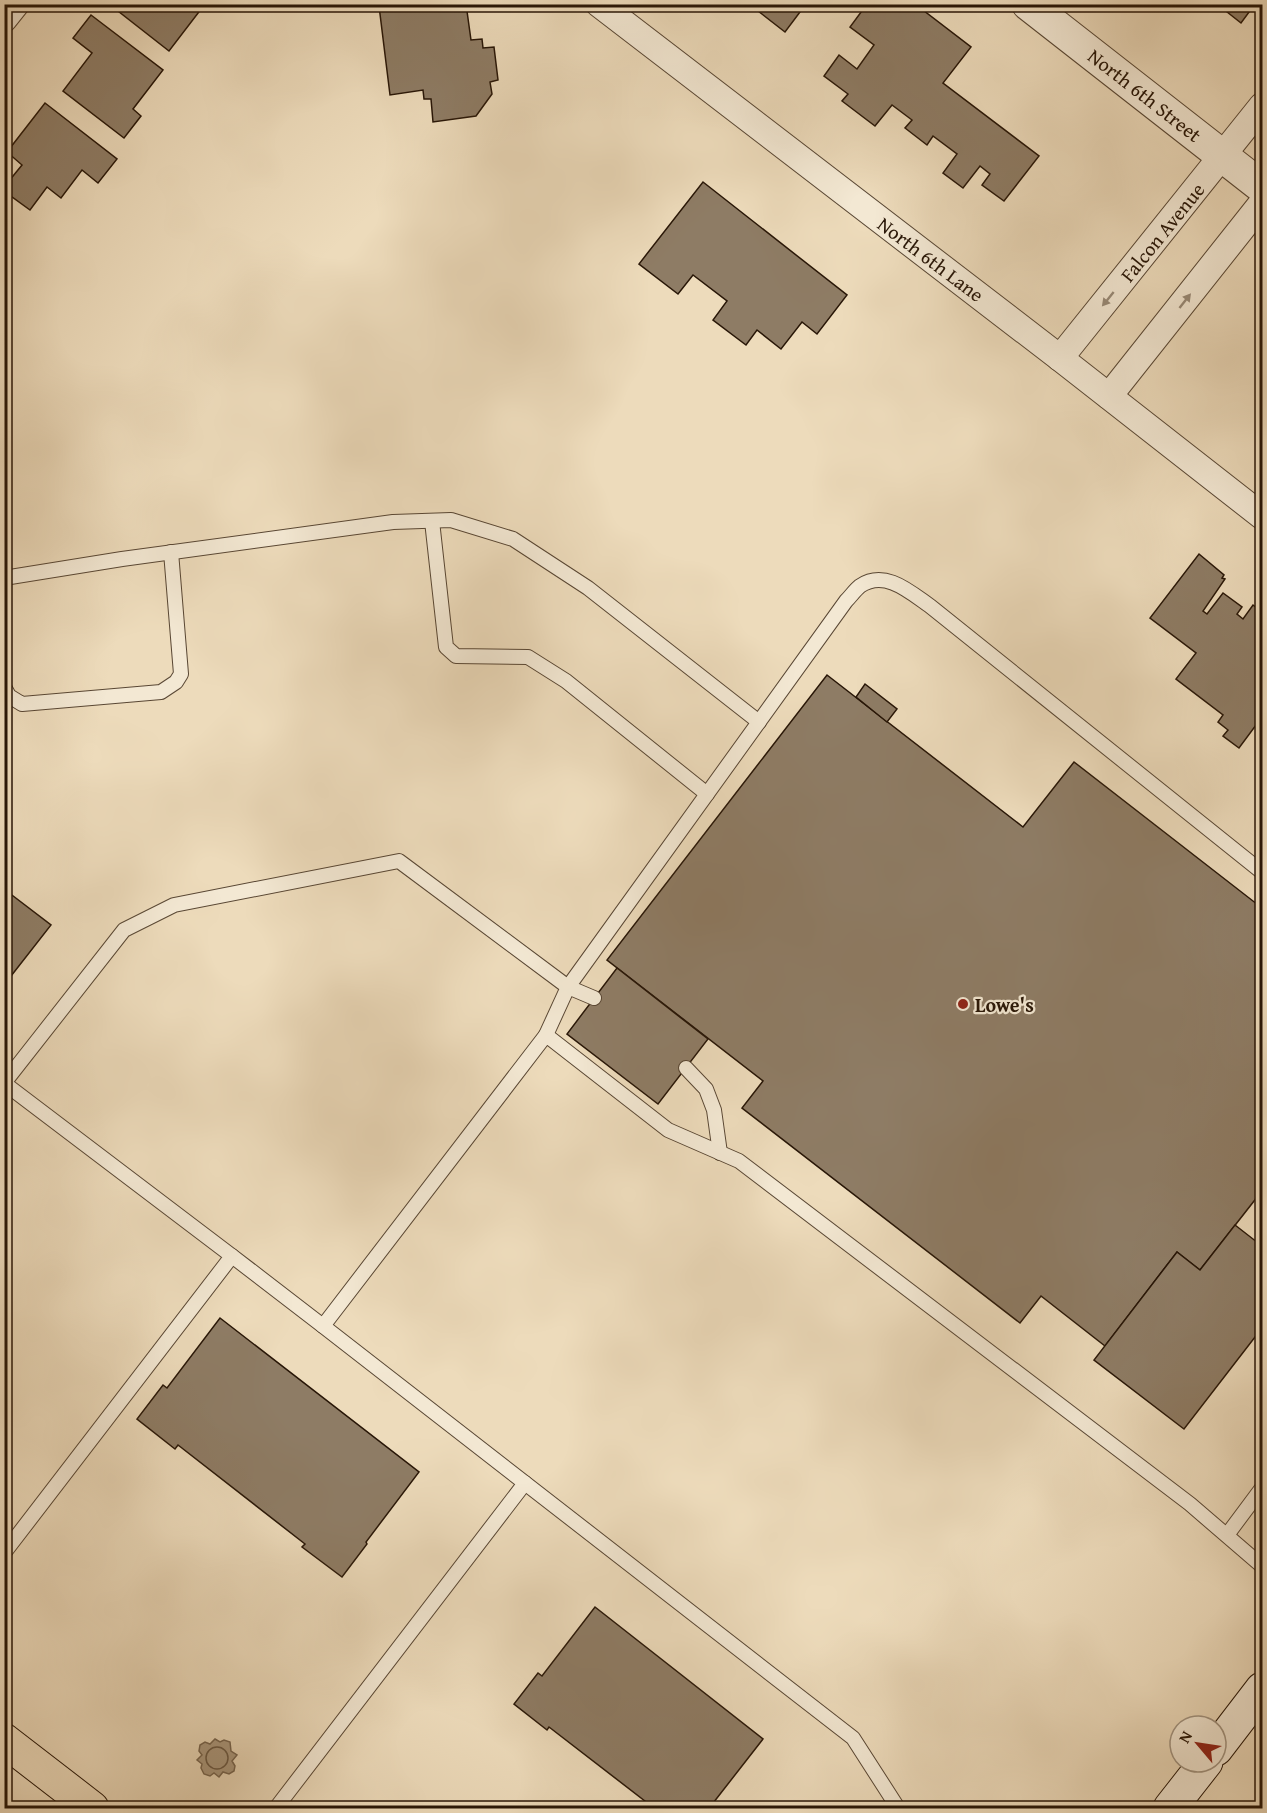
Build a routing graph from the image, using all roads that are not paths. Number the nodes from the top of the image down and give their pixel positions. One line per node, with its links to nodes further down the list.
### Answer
1 (16, 4): 4 (street)
2 (599, 4): 9 (street, North 6th Lane)
3 (1028, 4): 6 (street, North 6th Street)
4 (4, 20)
5 (1263, 106): 6 (street, Falcon Avenue)
6 (1223, 156): 7 (street, North 6th Street); 9 (street, Falcon Avenue, one-way to 9)
7 (1263, 187)
8 (1263, 203): 10 (street, one-way to 8)
9 (1060, 358): 10 (street, North 6th Lane)
10 (1109, 396): 11 (street, North 6th Lane)
11 (1263, 516)
12 (432, 521): 13 (lane); 16 (lane); 17 (lane)
13 (171, 552): 14 (lane); 15 (lane)
14 (4, 578)
15 (4, 687)
16 (759, 722): 17 (lane); 18 (lane)
17 (707, 794): 19 (lane)
18 (1263, 872)
19 (568, 987): 20 (lane); 21 (lane); 23 (lane)
20 (594, 998)
21 (546, 1035): 24 (lane); 26 (lane)
22 (686, 1068): 24 (lane)
23 (4, 1083): 25 (lane)
24 (720, 1153): 29 (lane)
25 (232, 1256): 26 (lane); 30 (lane)
26 (323, 1326): 27 (lane)
27 (525, 1483): 37 (lane); 38 (lane)
28 (1263, 1488): 29 (lane)
29 (1227, 1535): 31 (lane)
30 (4, 1553)
31 (1263, 1566)
32 (1263, 1689): 33 (main road)
33 (1228, 1734)
34 (8, 1748): 36 (main road)
35 (1197, 1774): 39 (main road)
36 (86, 1807)
37 (276, 1809)
38 (898, 1809)
39 (1170, 1809)

